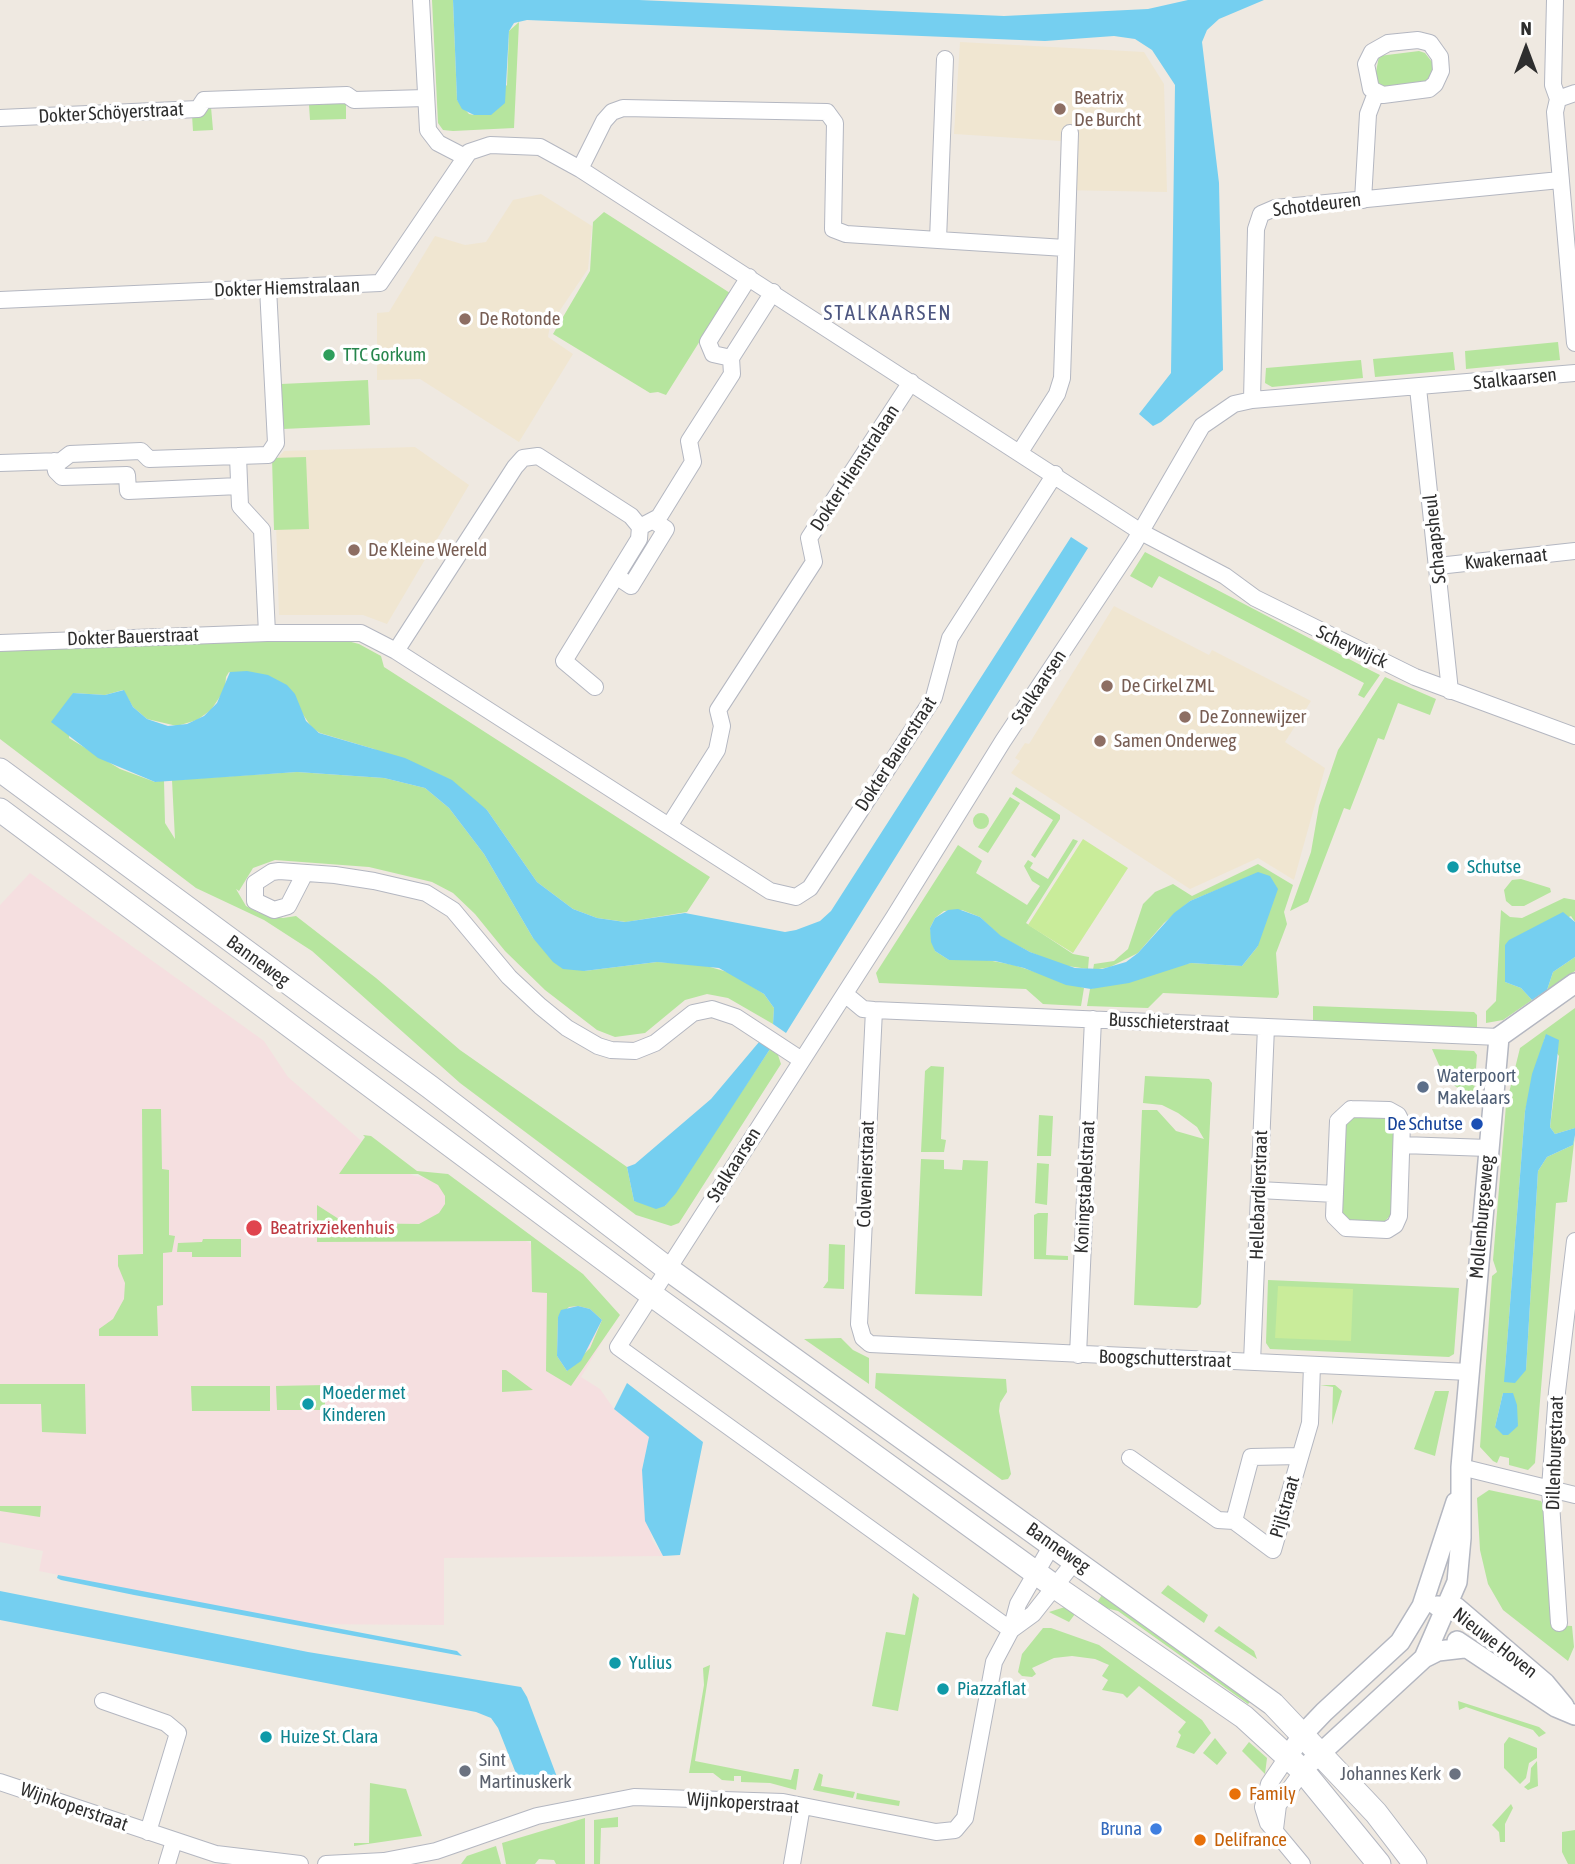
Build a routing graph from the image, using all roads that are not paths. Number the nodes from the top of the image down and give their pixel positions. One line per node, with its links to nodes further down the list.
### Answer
1 (421, 0): 6 (street)
2 (1555, 0): 7 (street)
3 (945, 59): 14 (street)
4 (1376, 93): 4 (street); 13 (street)
5 (1575, 93): 7 (street)
6 (426, 98): 8 (street, Dokter Schöyerstraat); 10 (street)
7 (1558, 99): 12 (street)
8 (0, 118)
9 (1070, 133): 15 (street)
10 (465, 157): 11 (street); 17 (street, Dokter Hiemstralaan)
11 (580, 169): 14 (street); 16 (street)
12 (1560, 180): 13 (street, Schotdeuren); 20 (street)
13 (1363, 200): 25 (street, Schotdeuren)
14 (938, 240): 15 (street)
15 (1065, 248): 26 (street)
16 (748, 277): 18 (street); 21 (street)
17 (268, 288): 19 (street, Dokter Hiemstralaan); 27 (street)
18 (772, 292): 21 (street); 23 (street)
19 (0, 300)
20 (1575, 343)
21 (731, 358): 32 (street)
22 (1575, 373): 24 (street, Stalkaarsen)
23 (911, 382): 26 (street); 45 (street, Dokter Hiemstralaan)
24 (1418, 388): 25 (street, Stalkaarsen); 35 (street, Schaapsheul)
25 (1252, 400): 33 (street, Stalkaarsen)
26 (1020, 452): 30 (street)
27 (238, 456): 28 (street); 31 (street)
28 (54, 461): 29 (street); 31 (street)
29 (0, 463)
30 (1055, 474): 33 (street); 45 (street, Dokter Bauerstraat)
31 (239, 486): 37 (street)
32 (647, 524): 36 (street); 36 (street); 39 (street)
33 (1141, 532): 41 (street, Scheywijck); 48 (street, Stalkaarsen)
34 (1575, 551): 35 (street, Kwakernaat)
35 (1438, 566): 41 (street, Schaapsheul)
36 (616, 576): 40 (street)
37 (267, 632): 38 (street, Dokter Bauerstraat); 39 (street, Dokter Bauerstraat)
38 (0, 643)
39 (396, 651): 45 (street, Dokter Bauerstraat)
40 (595, 687)
41 (1450, 691): 42 (street, Scheywijck)
42 (1575, 737)
43 (0, 770): 57 (main road, Banneweg)
44 (0, 810): 54 (main road, Banneweg)
45 (669, 826)
46 (304, 873): 53 (street)
47 (1575, 983): 52 (street)
48 (845, 994): 49 (street, Busschieterstraat); 53 (street, Stalkaarsen)
49 (874, 1010): 50 (street, Busschieterstraat); 63 (street, Colvenierstraat)
50 (1093, 1019): 51 (street, Busschieterstraat); 64 (street, Koningstabelstraat)
51 (1266, 1027): 52 (street, Busschieterstraat); 58 (street, Hellebardierstraat)
52 (1499, 1037): 56 (street, Mollenburgseweg)
53 (800, 1059): 61 (street, Stalkaarsen)
54 (370, 1085): 57 (main road, Banneweg); 62 (main road, Banneweg)
55 (1402, 1145): 56 (street); 59 (street); 59 (street)
56 (1488, 1148): 67 (street, Mollenburgseweg)
57 (515, 1152): 61 (main road, Banneweg)
58 (1259, 1191): 59 (street); 65 (street, Hellebardierstraat)
59 (1335, 1194)
60 (1575, 1241): 71 (street, Dillenburgstraat)
61 (668, 1269): 62 (street); 75 (main road, Banneweg)
62 (652, 1295): 77 (main road, Banneweg); 83 (street)
63 (863, 1338): 64 (street, Boogschutterstraat)
64 (1078, 1355): 65 (street, Boogschutterstraat)
65 (1252, 1362): 66 (street, Boogschutterstraat)
66 (1312, 1365): 67 (street, Boogschutterstraat); 68 (street, Pijlstraat)
67 (1469, 1372): 70 (street, Mollenburgseweg)
68 (1300, 1456): 74 (street, Pijlstraat); 74 (street, Pijlstraat)
69 (1130, 1458): 74 (street, Pijlstraat)
70 (1461, 1467): 71 (street); 72 (street, Mollenburgseweg)
71 (1550, 1488): 73 (street); 81 (street, Dillenburgstraat)
72 (1460, 1491): 79 (street, Mollenburgseweg); 80 (street, Mollenburgseweg)
73 (1575, 1494)
74 (1234, 1521)
75 (1052, 1545): 76 (main road, Banneweg); 77 (street, Wijnkoperstraat)
76 (1075, 1561): 78 (street, Wijnkoperstraat); 88 (main road, Banneweg)
77 (1035, 1571): 78 (main road, Banneweg); 83 (street, Wijnkoperstraat)
78 (1054, 1586): 83 (street, Wijnkoperstraat); 90 (main road, Banneweg)
79 (1422, 1606): 80 (street, Nieuwe Hoven); 82 (street, Nieuwe Hoven); 88 (street, Mollenburgseweg)
80 (1447, 1606): 82 (street, Mollenburgseweg); 87 (street, Nieuwe Hoven)
81 (1559, 1623)
82 (1438, 1624): 84 (street, Nieuwe Hoven); 85 (street, Mollenburgseweg)
83 (1011, 1630): 92 (street, Wijnkoperstraat)
84 (1464, 1648): 85 (street, Mollenburgseweg); 87 (street, Nieuwe Hoven)
85 (1424, 1658): 89 (street, Mollenburgseweg)
86 (103, 1701): 93 (street, Wijnkoperstraat)
87 (1572, 1713)
88 (1304, 1733): 89 (main road, Banneweg); 90 (street, Mollenburgseweg)
89 (1321, 1752): 90 (street, Mollenburgseweg); 101 (main road, Banneweg)
90 (1296, 1763): 99 (street); 100 (main road, Banneweg)
91 (0, 1782): 93 (street, Wijnkoperstraat)
92 (802, 1806): 97 (street, Wijnkoperstraat); 98 (street)
93 (148, 1832): 94 (street, Wijnkoperstraat)
94 (174, 1841): 95 (street); 96 (street, Wijnkoperstraat)
95 (167, 1864)
96 (300, 1864)
97 (326, 1864)
98 (792, 1864)
99 (1302, 1864)
100 (1379, 1864)
101 (1415, 1864)

